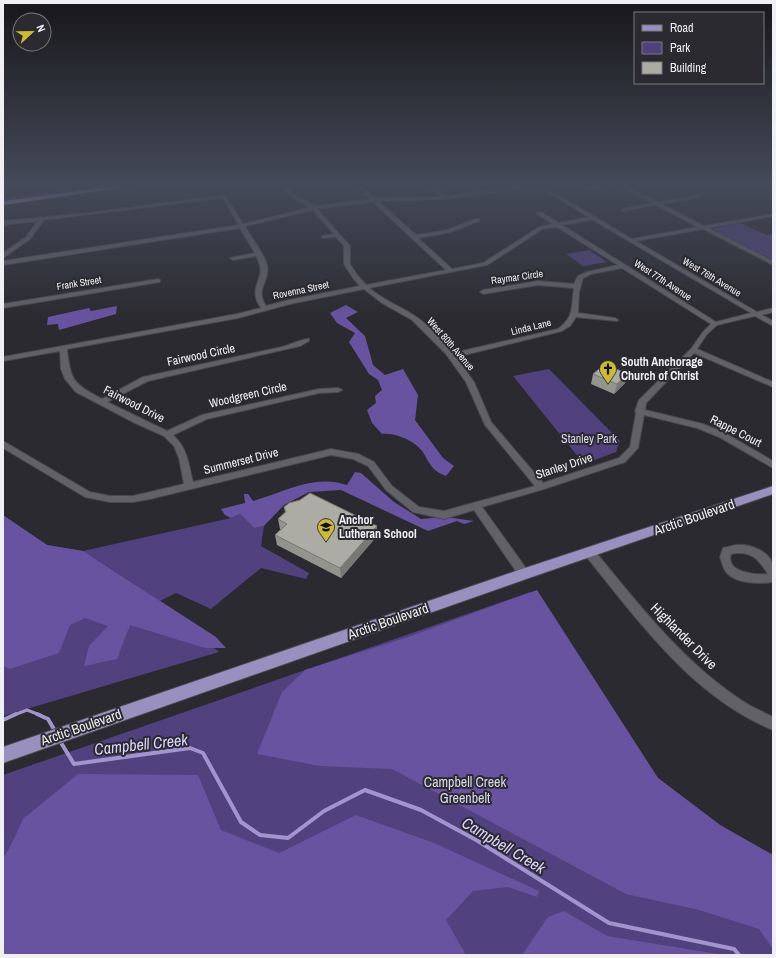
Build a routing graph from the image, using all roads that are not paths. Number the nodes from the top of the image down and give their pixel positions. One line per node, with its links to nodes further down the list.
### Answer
1 (34, 230): 17 (street)
2 (218, 230): 19 (street)
3 (244, 230): 16 (street)
4 (332, 230): 12 (street, West 80th Avenue)
5 (407, 230): 14 (street)
6 (452, 230): 14 (street)
7 (538, 230): 22 (street, Rovenna Street)
8 (566, 230): 21 (street, West 77th Avenue)
9 (614, 230): 15 (street, West 76th Avenue)
10 (695, 230): 15 (street)
11 (708, 230): 20 (street)
12 (337, 235): 13 (street); 25 (street, West 80th Avenue)
13 (324, 237)
14 (415, 237): 22 (street)
15 (632, 240): 30 (street, West 76th Avenue)
16 (258, 254): 18 (street); 28 (street)
17 (3, 256)
18 (232, 258)
19 (3, 263)
20 (773, 263)
21 (624, 266): 24 (street); 33 (street, West 77th Avenue)
22 (450, 270): 25 (street, Rovenna Street)
23 (158, 281): 27 (street, Frank Street)
24 (577, 286): 26 (street, Raymar Circle); 31 (street)
25 (365, 287): 28 (street, Rovenna Street); 38 (street, West 80th Avenue)
26 (483, 292)
27 (3, 306)
28 (264, 308): 36 (street, Rovenna Street)
29 (773, 310): 30 (street)
30 (756, 314): 33 (street); 34 (street, West 76th Avenue)
31 (575, 315): 32 (street); 38 (street, Linda Lane)
32 (615, 320)
33 (715, 324): 37 (street, Stanley Drive)
34 (773, 324)
35 (307, 340): 42 (street, Fairwood Circle)
36 (63, 348): 39 (street, Rovenna Street); 42 (street, Fairwood Drive)
37 (692, 350): 40 (street); 43 (street, Stanley Drive)
38 (450, 356): 48 (street, West 80th Avenue)
39 (3, 359)
40 (773, 386)
41 (338, 390): 44 (street, Woodgreen Circle)
42 (103, 401): 44 (street, Fairwood Drive)
43 (639, 411): 46 (street, Rappe Court); 48 (street, Stanley Drive)
44 (167, 434): 47 (street, Fairwood Drive)
45 (3, 444): 47 (street, Summerset Drive)
46 (773, 465)
47 (189, 486): 50 (street, Summerset Drive)
48 (541, 487): 50 (street, Stanley Drive)
49 (773, 490): 51 (main road, Arctic Boulevard)
50 (476, 506): 52 (street)
51 (589, 552): 52 (main road, Arctic Boulevard); 55 (street, Highlander Drive)
52 (524, 574): 56 (main road, Arctic Boulevard)
53 (773, 574): 54 (street)
54 (773, 578)
55 (773, 724)
56 (7, 754)

